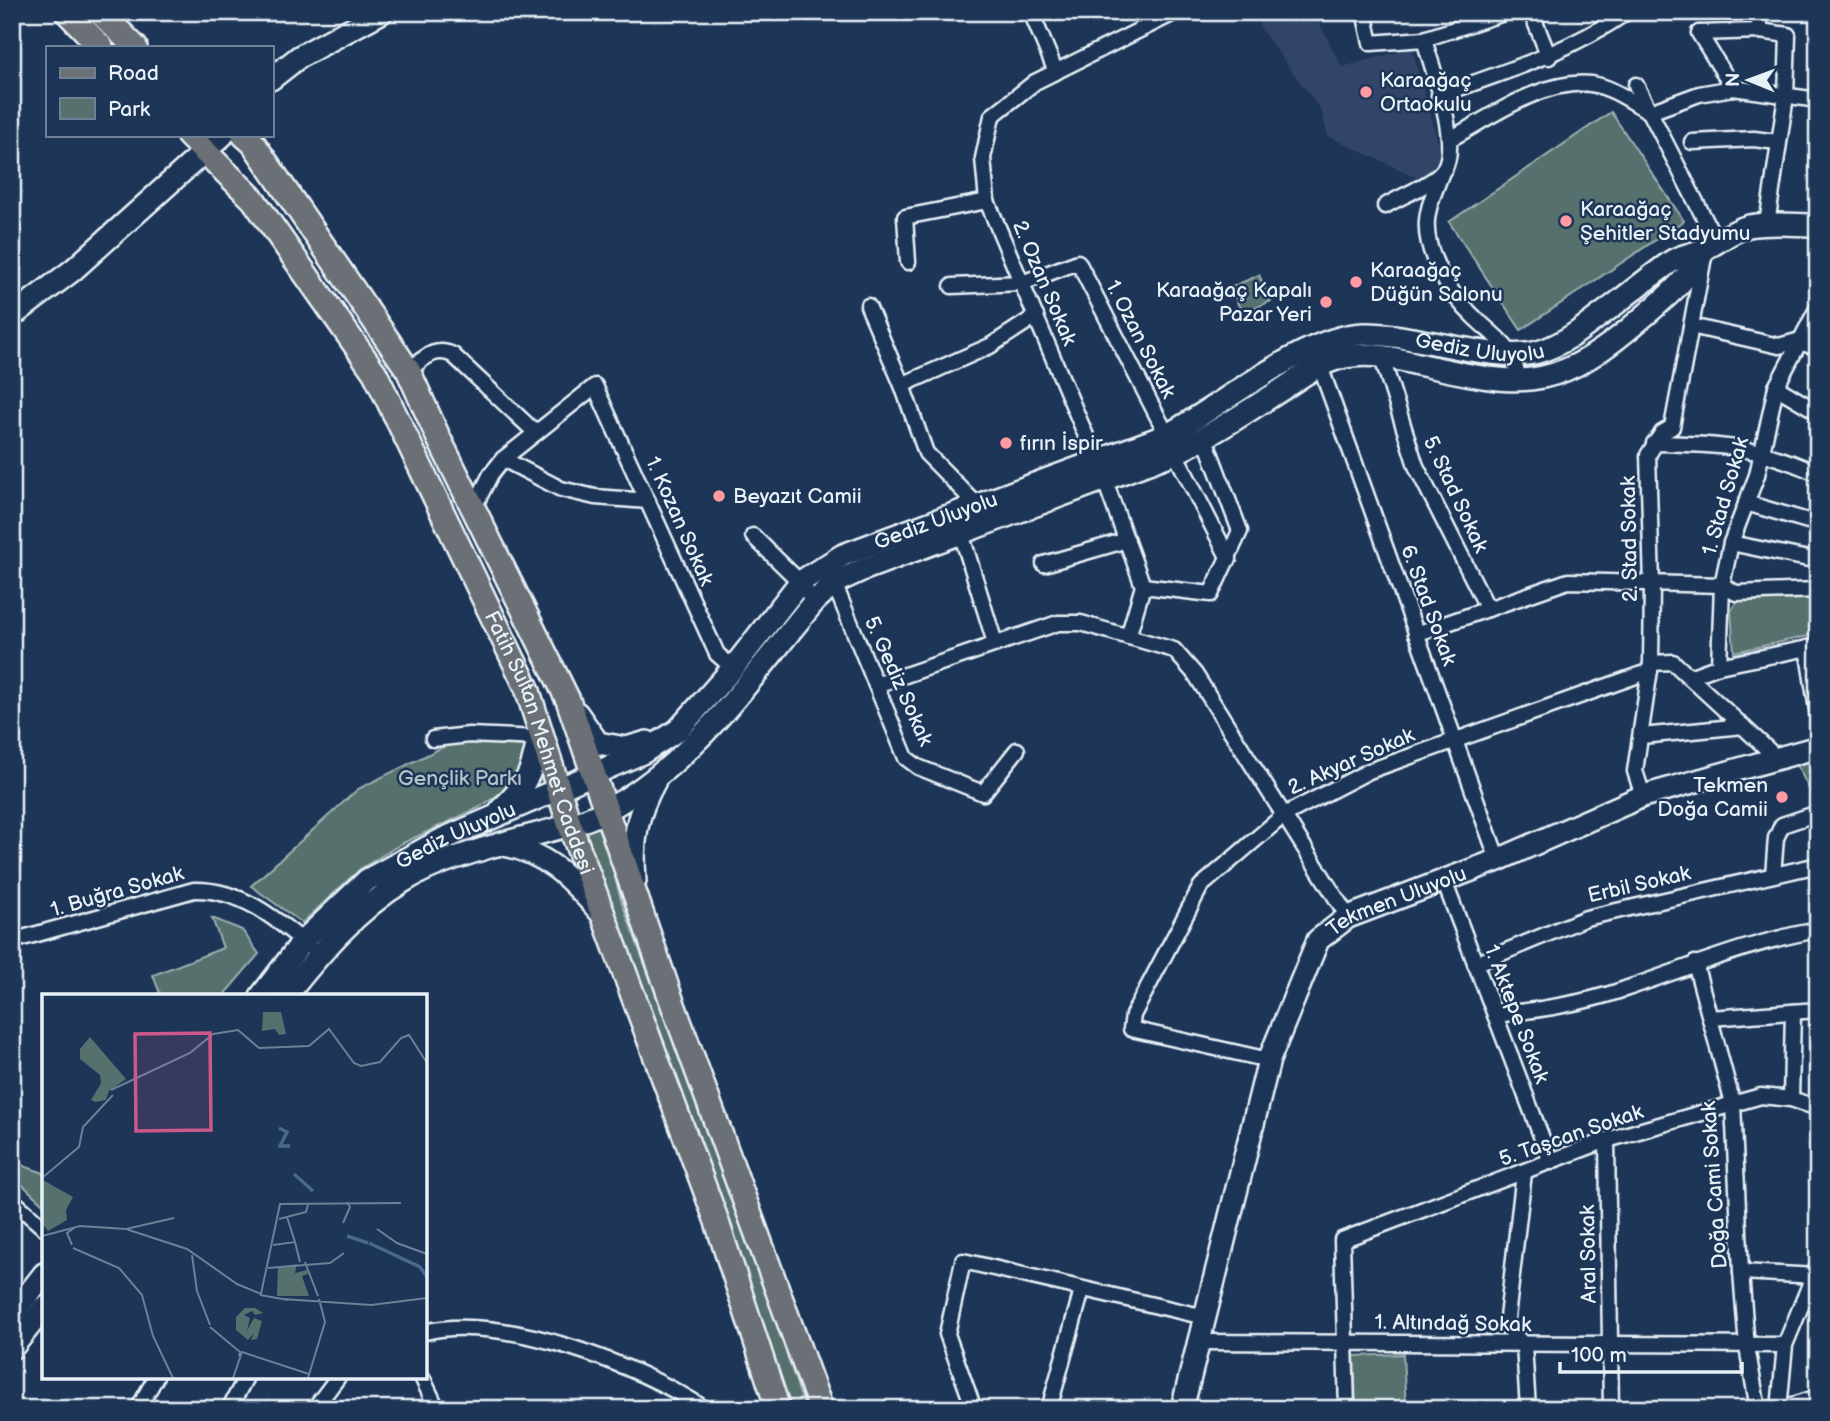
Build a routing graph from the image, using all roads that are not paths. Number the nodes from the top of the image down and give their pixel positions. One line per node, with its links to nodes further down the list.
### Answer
1 (66, 12): 13 (main road)
2 (100, 12): 14 (main road)
3 (382, 12): 17 (street)
4 (1031, 12): 16 (street)
5 (1364, 12): 12 (street)
6 (1507, 12): 12 (street)
7 (1531, 12): 15 (street)
8 (1627, 12): 15 (street)
9 (1758, 12): 11 (street)
10 (1172, 13): 16 (street)
11 (1760, 31): 19 (street); 21 (street)
12 (1424, 39): 20 (street)
13 (100, 46)
14 (134, 46)
15 (1549, 57): 20 (street)
16 (1056, 72): 32 (street, 2. Ozan Sokak)
17 (273, 77)
18 (1636, 85): 23 (street)
19 (1733, 88): 21 (street); 23 (street)
20 (1439, 95): 27 (street)
21 (1786, 96): 22 (street); 29 (street)
22 (1818, 100)
23 (1650, 112): 27 (street); 36 (street)
24 (189, 136): 30 (main road, Fatih Sultan Mehmet Caddesi)
25 (222, 136): 30 (street)
26 (245, 136): 50 (main road, Fatih Sultan Mehmet Caddesi)
27 (1450, 139): 31 (street)
28 (1692, 142): 29 (street)
29 (1777, 142): 34 (street)
30 (205, 151): 42 (street); 96 (main road, Fatih Sultan Mehmet Caddesi)
31 (1441, 174): 33 (street); 47 (street)
32 (987, 201): 37 (street); 38 (street, 2. Ozan Sokak)
33 (1385, 206)
34 (1767, 224): 35 (street, Gediz Uluyolu); 36 (street, Gediz Uluyolu)
35 (1818, 225)
36 (1711, 245): 44 (street, 2. Stad Sokak); 47 (street, Gediz Uluyolu); 51 (street, Gediz Uluyolu)
37 (908, 262)
38 (1022, 283): 39 (street); 43 (street, 2. Ozan Sokak); 58 (street, 1. Ozan Sokak)
39 (952, 286)
40 (868, 306): 52 (street)
41 (1818, 307): 45 (street, 1. Stad Sokak)
42 (12, 316)
43 (1036, 316): 52 (street); 61 (street, 2. Ozan Sokak)
44 (1691, 326): 45 (street); 57 (street, 2. Stad Sokak)
45 (1797, 341): 46 (street); 53 (street, 1. Stad Sokak)
46 (1818, 348)
47 (1513, 354): 51 (street); 58 (street, Gediz Uluyolu)
48 (1381, 355): 49 (street, Gediz Uluyolu); 51 (street, Gediz Uluyolu); 82 (street, 5. Stad Sokak)
49 (1320, 366): 56 (street, Gediz Uluyolu); 83 (street, 6. Stad Sokak)
50 (408, 370): 55 (street); 66 (main road, Fatih Sultan Mehmet Caddesi)
51 (1520, 382)
52 (902, 384): 65 (street)
53 (1776, 387): 54 (street); 59 (street, 1. Stad Sokak)
54 (1818, 412)
55 (536, 433): 60 (street); 63 (street, 1. Kozan Sokak)
56 (1205, 439): 58 (street, Gediz Uluyolu); 72 (street)
57 (1654, 443): 59 (street); 77 (street, 2. Stad Sokak)
58 (1171, 444): 61 (street, Gediz Uluyolu); 72 (street, 1. Ozan Sokak)
59 (1760, 451): 62 (street); 64 (street, 1. Stad Sokak)
60 (503, 459): 63 (street); 66 (street)
61 (1101, 471): 65 (street, Gediz Uluyolu); 68 (street, Gediz Uluyolu); 70 (street, 2. Ozan Sokak)
62 (1818, 474)
63 (648, 501): 89 (street, 1. Kozan Sokak)
64 (1746, 503): 67 (street); 71 (street, 1. Stad Sokak)
65 (979, 507): 75 (street, Gediz Uluyolu)
66 (473, 509): 92 (main road, Fatih Sultan Mehmet Caddesi)
67 (1818, 524)
68 (961, 533): 76 (street, Gediz Uluyolu); 85 (street)
69 (753, 536): 75 (street)
70 (1128, 540): 74 (street); 79 (street, 2. Ozan Sokak)
71 (1731, 543): 73 (street); 78 (street, 1. Stad Sokak)
72 (1229, 559): 79 (street)
73 (1818, 561)
74 (1044, 564)
75 (800, 582): 81 (street); 89 (street, Gediz Uluyolu)
76 (834, 583): 81 (street, Gediz Uluyolu); 91 (street, 5. Gediz Sokak)
77 (1652, 584): 78 (street); 82 (street); 88 (street, 2. Stad Sokak)
78 (1722, 585): 80 (street); 87 (street, 1. Stad Sokak)
79 (1143, 586): 84 (street)
80 (1818, 590)
81 (814, 602): 104 (street, Gediz Uluyolu)
82 (1488, 609): 83 (street)
83 (1416, 634): 99 (street, 6. Stad Sokak)
84 (1128, 637): 85 (street); 109 (street)
85 (995, 643): 91 (street)
86 (1812, 647): 87 (street); 93 (street)
87 (1719, 666): 90 (street)
88 (1650, 667): 90 (street); 97 (street, 2. Stad Sokak); 99 (street, 2. Akyar Sokak)
89 (733, 668): 95 (street, Gediz Uluyolu)
90 (1689, 677): 94 (street)
91 (876, 685): 101 (street, 5. Gediz Sokak)
92 (568, 700): 95 (street); 103 (main road, Fatih Sultan Mehmet Caddesi)
93 (1818, 716)
94 (1743, 726): 97 (street); 102 (street)
95 (678, 730): 103 (street, Gediz Uluyolu)
96 (539, 733): 98 (street); 105 (main road, Fatih Sultan Mehmet Caddesi); 110 (street)
97 (1642, 736): 106 (street, 2. Stad Sokak)
98 (433, 740)
99 (1454, 740): 109 (street, 2. Akyar Sokak); 113 (street, 6. Stad Sokak)
100 (1818, 747): 102 (street, Tekmen Uluyolu)
101 (1017, 750)
102 (1777, 758): 106 (street, Tekmen Uluyolu)
103 (595, 774): 105 (street, Gediz Uluyolu); 107 (main road, Fatih Sultan Mehmet Caddesi)
104 (657, 776): 107 (street, Gediz Uluyolu); 117 (street)
105 (559, 790): 110 (street, Gediz Uluyolu); 111 (main road, Fatih Sultan Mehmet Caddesi)
106 (1643, 796): 113 (street, Tekmen Uluyolu)
107 (608, 810): 111 (street, Gediz Uluyolu); 117 (main road, Fatih Sultan Mehmet Caddesi)
108 (1818, 813): 115 (street)
109 (1284, 815): 118 (street); 131 (street, 2. Akyar Sokak)
110 (486, 822): 122 (street, Gediz Uluyolu)
111 (569, 823): 112 (street, Gediz Uluyolu); 119 (main road, Fatih Sultan Mehmet Caddesi)
112 (498, 845): 119 (street); 122 (street, Gediz Uluyolu)
113 (1497, 860): 116 (street, Tekmen Uluyolu)
114 (1818, 865): 115 (street, Erbil Sokak)
115 (1773, 875): 124 (street, Erbil Sokak)
116 (1444, 881): 118 (street, Tekmen Uluyolu); 124 (street, 1. Aktepe Sokak)
117 (636, 897): 166 (main road, Fatih Sultan Mehmet Caddesi)
118 (1348, 917): 131 (street, Tekmen Uluyolu)
119 (605, 918): 160 (main road, Fatih Sultan Mehmet Caddesi)
120 (1818, 930): 123 (street)
121 (12, 941): 122 (street, 1. Buğra Sokak)
122 (311, 948): 125 (street, Gediz Uluyolu); 126 (street, Gediz Uluyolu)
123 (1695, 963): 129 (street); 130 (street, Doğa Cami Sokak)
124 (1475, 964): 129 (street, 1. Aktepe Sokak)
125 (263, 994)
126 (287, 994)
127 (1818, 1010): 128 (street)
128 (1793, 1012): 130 (street); 132 (street)
129 (1495, 1016): 136 (street, 1. Aktepe Sokak)
130 (1710, 1018): 133 (street, Doğa Cami Sokak)
131 (1269, 1060): 146 (street, Tekmen Uluyolu)
132 (1791, 1099): 133 (street, 5. Taşcan Sokak); 134 (street, 5. Taşcan Sokak)
133 (1732, 1104): 135 (street, 5. Taşcan Sokak); 140 (street, Doğa Cami Sokak)
134 (1818, 1108)
135 (1607, 1140): 136 (street, 5. Taşcan Sokak); 152 (street, Aral Sokak)
136 (1551, 1162): 137 (street, 5. Taşcan Sokak)
137 (1524, 1173): 149 (street, 5. Taşcan Sokak); 150 (street)
138 (12, 1200): 139 (street)
139 (42, 1226)
140 (1741, 1272): 141 (street); 153 (street, Doğa Cami Sokak)
141 (1816, 1272): 151 (street)
142 (42, 1277): 145 (street)
143 (1082, 1290): 146 (street); 167 (street); 168 (street)
144 (42, 1310): 154 (street)
145 (12, 1315)
146 (1205, 1317): 148 (street, Tekmen Uluyolu)
147 (427, 1332): 165 (street)
148 (1200, 1342): 149 (street, 1. Altındağ Sokak); 169 (street, Tekmen Uluyolu)
149 (1346, 1343): 150 (street, 1. Altındağ Sokak); 170 (street)
150 (1524, 1345): 152 (street, 1. Altındağ Sokak); 171 (street)
151 (1785, 1345): 153 (street, 1. Altındağ Sokak); 174 (street)
152 (1610, 1346): 153 (street, 1. Altındağ Sokak); 172 (street, Aral Sokak)
153 (1747, 1347): 173 (street, Doğa Cami Sokak)
154 (12, 1348)
155 (155, 1379): 162 (street)
156 (245, 1379): 163 (street)
157 (336, 1379): 164 (street)
158 (423, 1379): 161 (street)
159 (1818, 1397): 174 (street)
160 (774, 1407)
161 (436, 1408)
162 (138, 1409)
163 (229, 1409)
164 (314, 1409)
165 (705, 1409)
166 (821, 1409)
167 (974, 1409)
168 (1049, 1409)
169 (1182, 1409)
170 (1347, 1409)
171 (1528, 1409)
172 (1611, 1409)
173 (1758, 1409)
174 (1779, 1409)

